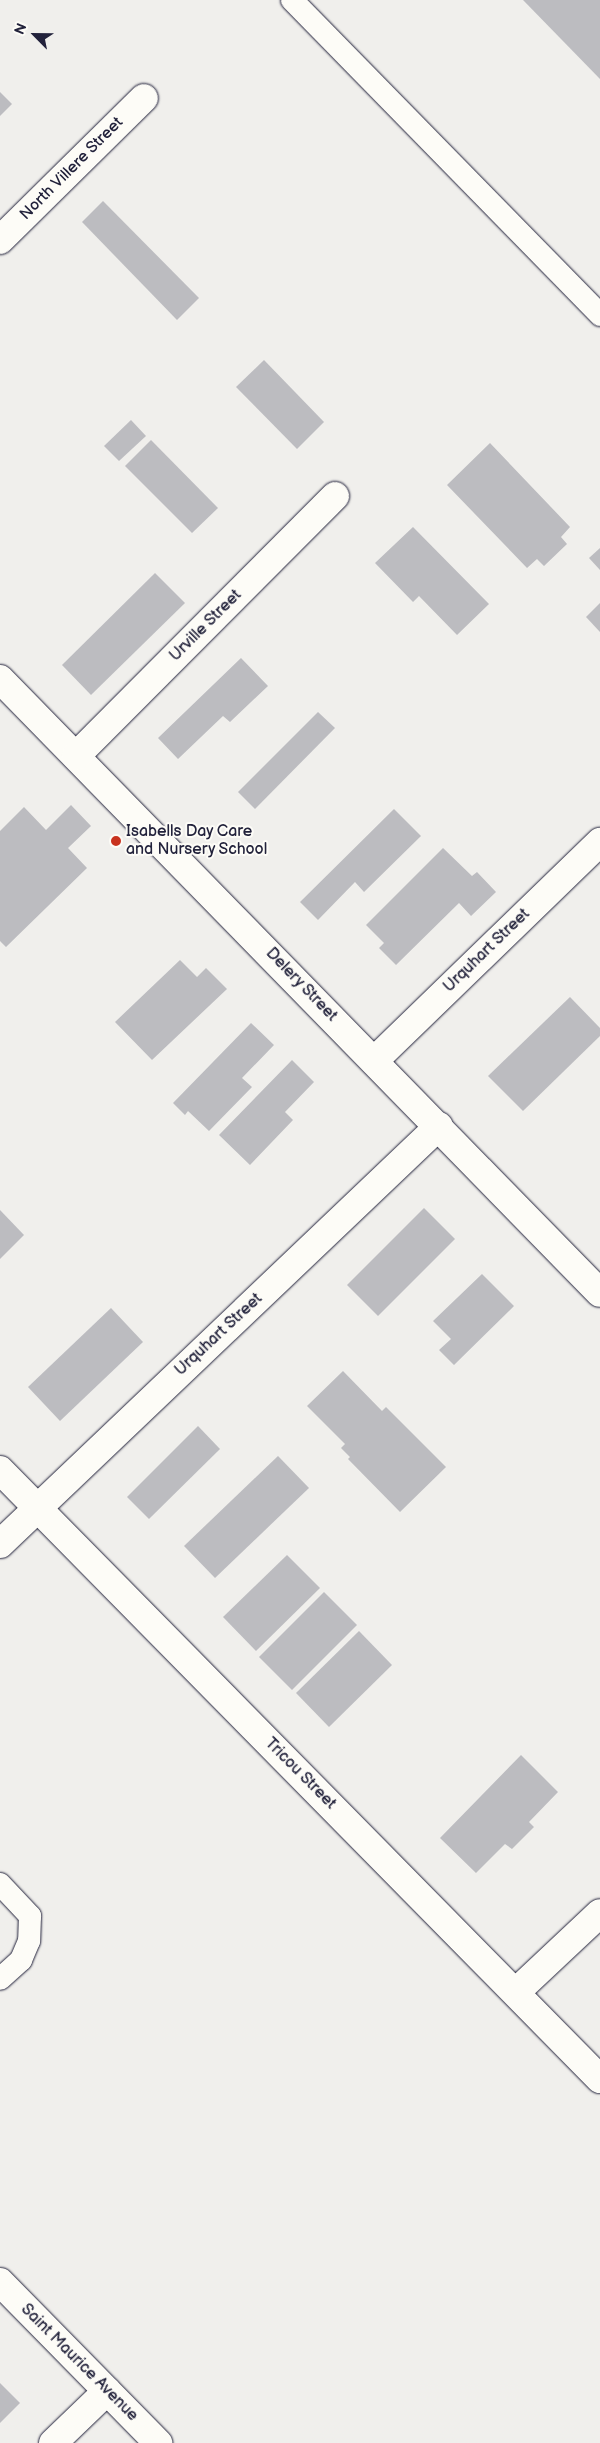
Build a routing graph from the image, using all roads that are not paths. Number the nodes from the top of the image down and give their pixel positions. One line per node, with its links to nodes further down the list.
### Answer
1 (294, 1): 4 (lane)
2 (144, 98): 3 (street, North Villere Street)
3 (0, 240)
4 (600, 315)
5 (335, 496): 7 (street, Urville Street)
6 (0, 679): 7 (street, Delery Street)
7 (76, 756): 9 (street, Delery Street)
8 (600, 842): 9 (street, Urquhart Street)
9 (374, 1061): 10 (street, Delery Street)
10 (439, 1126): 11 (street, Delery Street); 13 (street, Urquhart Street)
11 (600, 1293)
12 (0, 1470): 13 (street, Tricou Street)
13 (37, 1508): 14 (street, Urquhart Street); 18 (street, Tricou Street)
14 (0, 1544)
15 (0, 1884): 17 (lane)
16 (600, 1913): 18 (street)
17 (0, 1979)
18 (516, 1992): 19 (street, Tricou Street)
19 (600, 2079)
20 (0, 2282): 21 (street, Saint Maurice Avenue)
21 (107, 2391): 22 (street); 23 (street, Saint Maurice Avenue)
22 (52, 2443)
23 (158, 2443)

